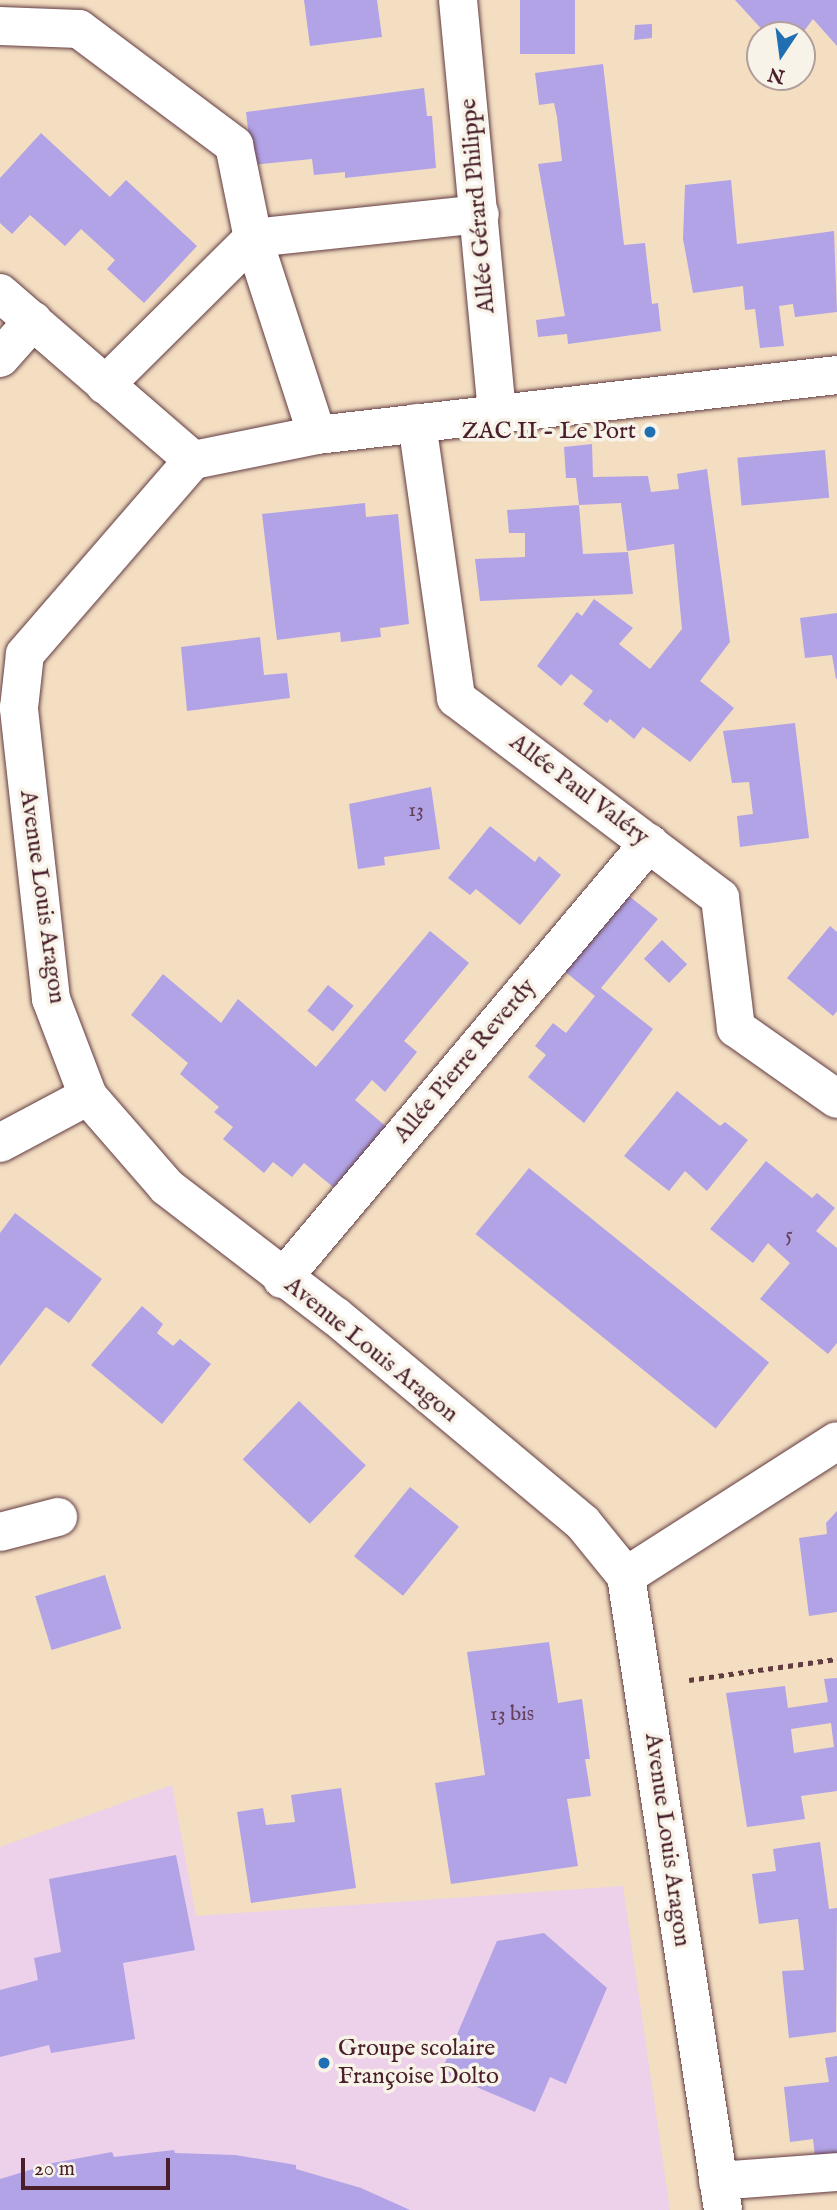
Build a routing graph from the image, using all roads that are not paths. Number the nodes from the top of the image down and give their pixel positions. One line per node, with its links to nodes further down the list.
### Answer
1 (458, 0): 3 (street, Allée Gérard Philippe)
2 (0, 26): 4 (street)
3 (480, 214): 4 (street); 10 (street, Allée Gérard Philippe)
4 (253, 238): 9 (street); 12 (street)
5 (0, 293): 6 (street)
6 (33, 321): 7 (street); 9 (street)
7 (0, 358)
8 (837, 375): 10 (street)
9 (105, 385): 13 (street)
10 (497, 412): 11 (street)
11 (417, 423): 12 (street); 14 (street, Allée Paul Valéry)
12 (317, 435): 13 (street)
13 (193, 460): 15 (street, Avenue Louis Aragon)
14 (649, 843): 16 (street, Allée Paul Valéry); 18 (street, Allée Pierre Reverdy)
15 (88, 1096): 17 (street); 18 (street, Avenue Louis Aragon)
16 (837, 1100)
17 (0, 1143)
18 (282, 1279): 22 (street, Avenue Louis Aragon)
19 (837, 1441): 22 (street)
20 (58, 1517): 21 (street)
21 (0, 1532)
22 (626, 1576): 24 (street, Avenue Louis Aragon)
23 (837, 2172): 24 (street)
24 (721, 2196)

